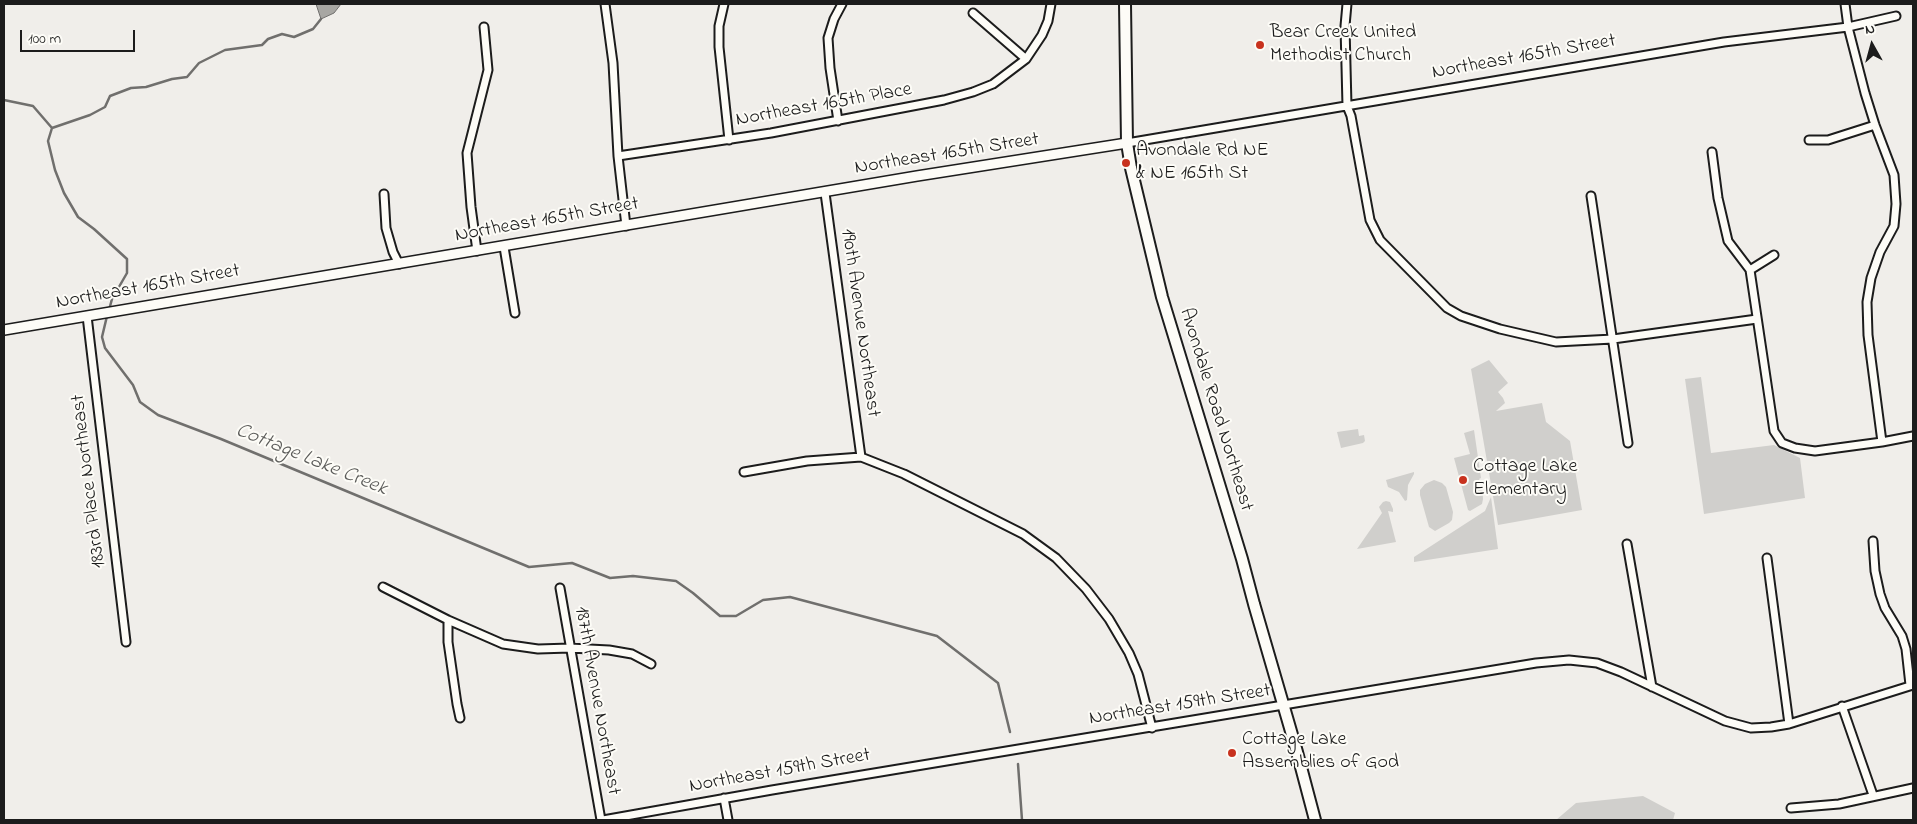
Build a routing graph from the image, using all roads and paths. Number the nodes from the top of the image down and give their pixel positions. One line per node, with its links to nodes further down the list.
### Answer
1 (605, 4): 20 (street)
2 (724, 4): 16 (street)
3 (842, 4): 14 (street)
4 (1051, 4): 12 (street, Northeast 165th Place)
5 (1125, 4): 18 (main road, Avondale Road Northeast)
6 (1347, 4): 13 (street)
7 (1845, 4): 11 (street)
8 (973, 13): 12 (street)
9 (1896, 16): 11 (street, Northeast 165th Street)
10 (484, 27): 26 (street)
11 (1848, 27): 13 (street, Northeast 165th Street); 15 (street)
12 (1026, 59): 14 (street, Northeast 165th Place)
13 (1346, 106): 18 (street, Northeast 165th Street); 34 (street)
14 (838, 120): 16 (street, Northeast 165th Place)
15 (1875, 125): 17 (street); 36 (street)
16 (729, 140): 20 (street, Northeast 165th Place)
17 (1809, 140)
18 (1127, 143): 21 (street, Northeast 165th Street); 51 (main road, Avondale Road Northeast)
19 (1712, 152): 29 (street)
20 (618, 156): 24 (street)
21 (825, 193): 24 (street, Northeast 165th Street); 38 (street, 190th Avenue Northeast)
22 (384, 194): 28 (street)
23 (1591, 196): 34 (street)
24 (626, 226): 25 (street, Northeast 165th Street)
25 (504, 246): 26 (street, Northeast 165th Street); 30 (street)
26 (477, 251): 28 (street, Northeast 165th Street)
27 (1774, 255): 29 (street)
28 (399, 264): 31 (street, Northeast 165th Street)
29 (1750, 270): 32 (street)
30 (515, 313)
31 (87, 316): 33 (street, Northeast 165th Street); 46 (street, 183rd Place Northeast)
32 (1757, 319): 34 (street); 36 (street)
33 (4, 330)
34 (1613, 339): 37 (street)
35 (1913, 436): 36 (street)
36 (1882, 442)
37 (1628, 443)
38 (861, 457): 39 (street); 55 (street)
39 (744, 472)
40 (1873, 541): 49 (street)
41 (1627, 544): 50 (street)
42 (1766, 558): 54 (street)
43 (383, 587): 45 (street)
44 (560, 588): 47 (street, 187th Avenue Northeast)
45 (448, 620): 47 (street); 53 (street)
46 (126, 642)
47 (570, 648): 48 (street); 60 (street, 187th Avenue Northeast)
48 (651, 664)
49 (1912, 685): 52 (street, Northeast 159th Street)
50 (1652, 687): 51 (street, Northeast 159th Street); 54 (street, Northeast 159th Street)
51 (1284, 705): 55 (street, Northeast 159th Street); 62 (main road, Avondale Road Northeast)
52 (1842, 706): 54 (street, Northeast 159th Street); 57 (street)
53 (460, 718)
54 (1789, 724)
55 (1152, 728): 58 (street, Northeast 159th Street)
56 (1913, 788): 57 (street)
57 (1872, 795): 59 (street)
58 (724, 798): 60 (street, Northeast 159th Street); 61 (street)
59 (1791, 808)
60 (602, 820)
61 (728, 820)
62 (1315, 820)

